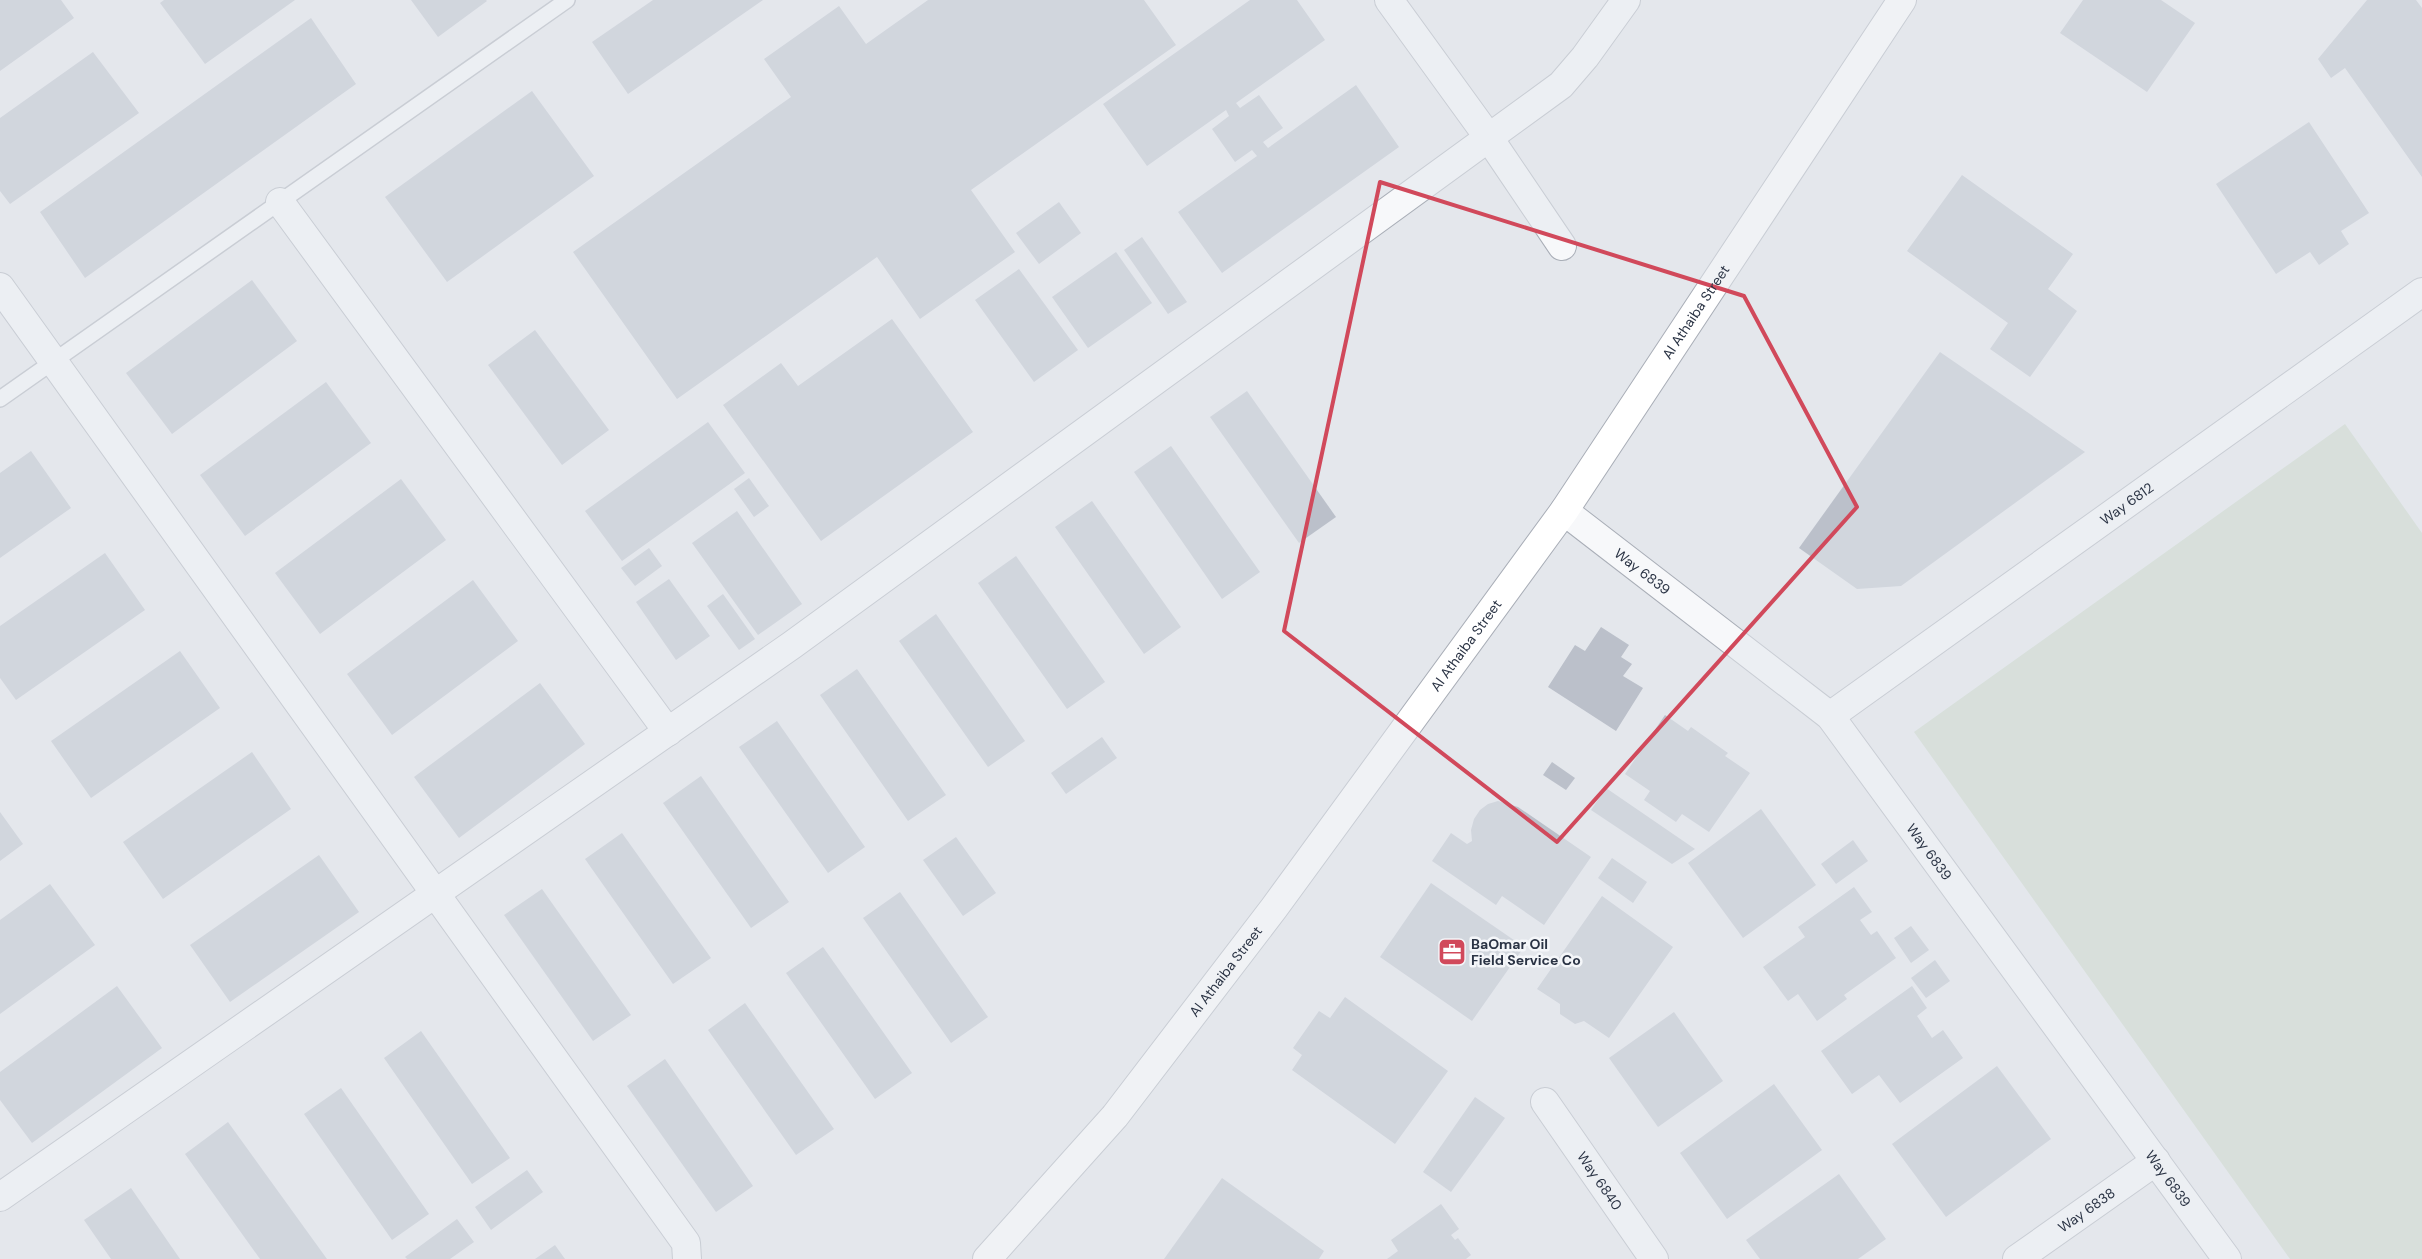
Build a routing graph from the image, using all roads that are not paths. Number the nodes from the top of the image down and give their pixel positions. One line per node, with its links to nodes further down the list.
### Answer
1 (567, 0): 6 (lane)
2 (1388, 0): 5 (street)
3 (1626, 0): 5 (street)
4 (1902, 0): 12 (street, Al Athaiba Street)
5 (1489, 138): 7 (street); 14 (street)
6 (280, 202): 10 (lane); 14 (street)
7 (1562, 246)
8 (0, 287): 10 (street)
9 (2422, 292): 13 (street, Way 6812)
10 (53, 361): 11 (lane); 15 (street)
11 (0, 399)
12 (1564, 510): 13 (street, Way 6839); 20 (street, Al Athaiba Street)
13 (1830, 716): 17 (street, Way 6839)
14 (668, 732): 15 (street)
15 (436, 893): 18 (street); 19 (street)
16 (1545, 1102): 21 (street, Way 6840)
17 (2156, 1161): 22 (street, Way 6838); 23 (street, Way 6839)
18 (0, 1197)
19 (687, 1259)
20 (987, 1259)
21 (1654, 1259)
22 (2017, 1259)
23 (2227, 1259)

